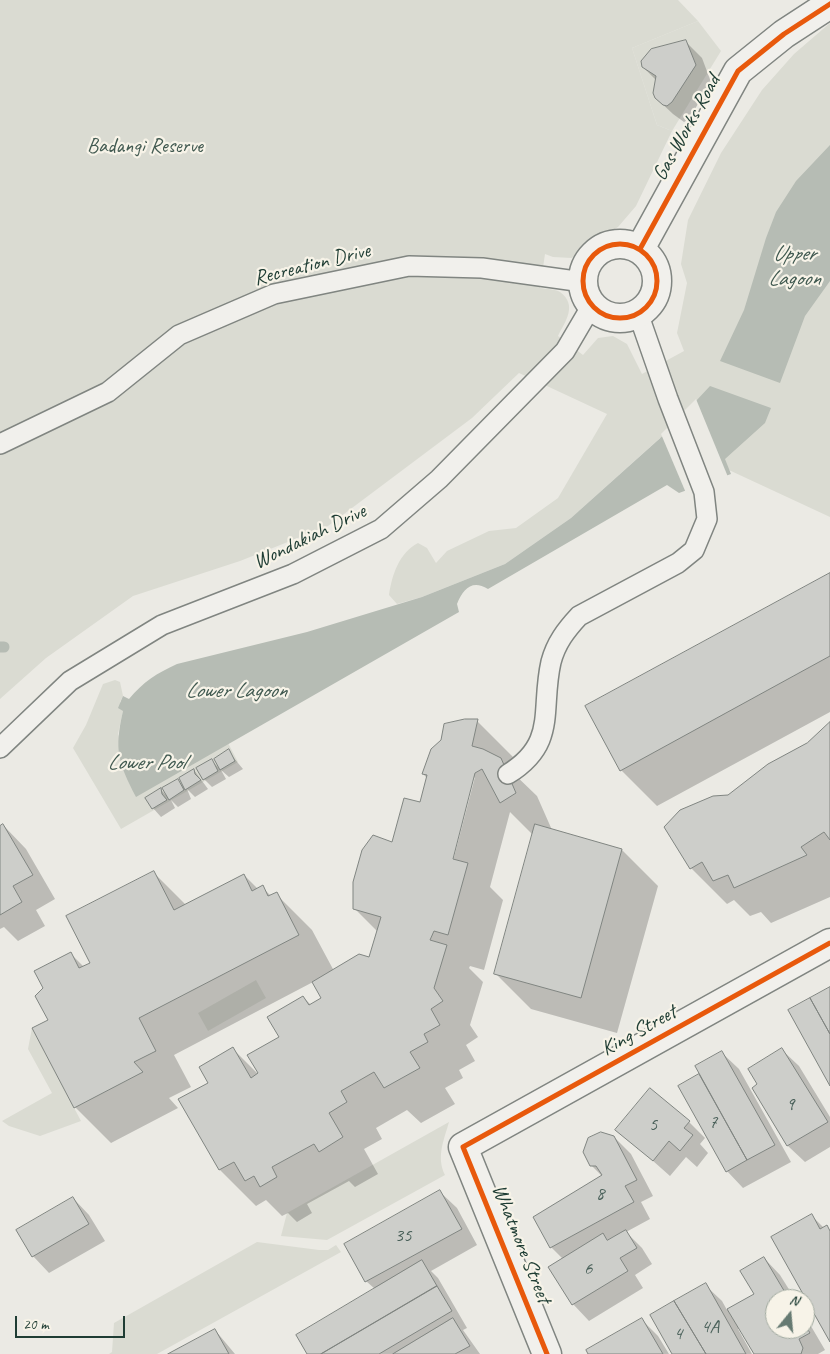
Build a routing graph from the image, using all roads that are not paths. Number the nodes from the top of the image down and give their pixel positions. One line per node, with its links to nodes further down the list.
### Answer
1 (830, 4): 2 (street, Gas Works Road)
2 (640, 249): 3 (street); 4 (street)
3 (587, 293): 4 (street); 5 (lane, Recreation Drive); 6 (lane, Wondakiah Drive)
4 (638, 313): 7 (lane)
5 (0, 444)
6 (0, 748)
7 (508, 774)
8 (830, 943): 9 (street, King Street)
9 (463, 1147): 10 (street, Whatmore Street)
10 (547, 1354)

